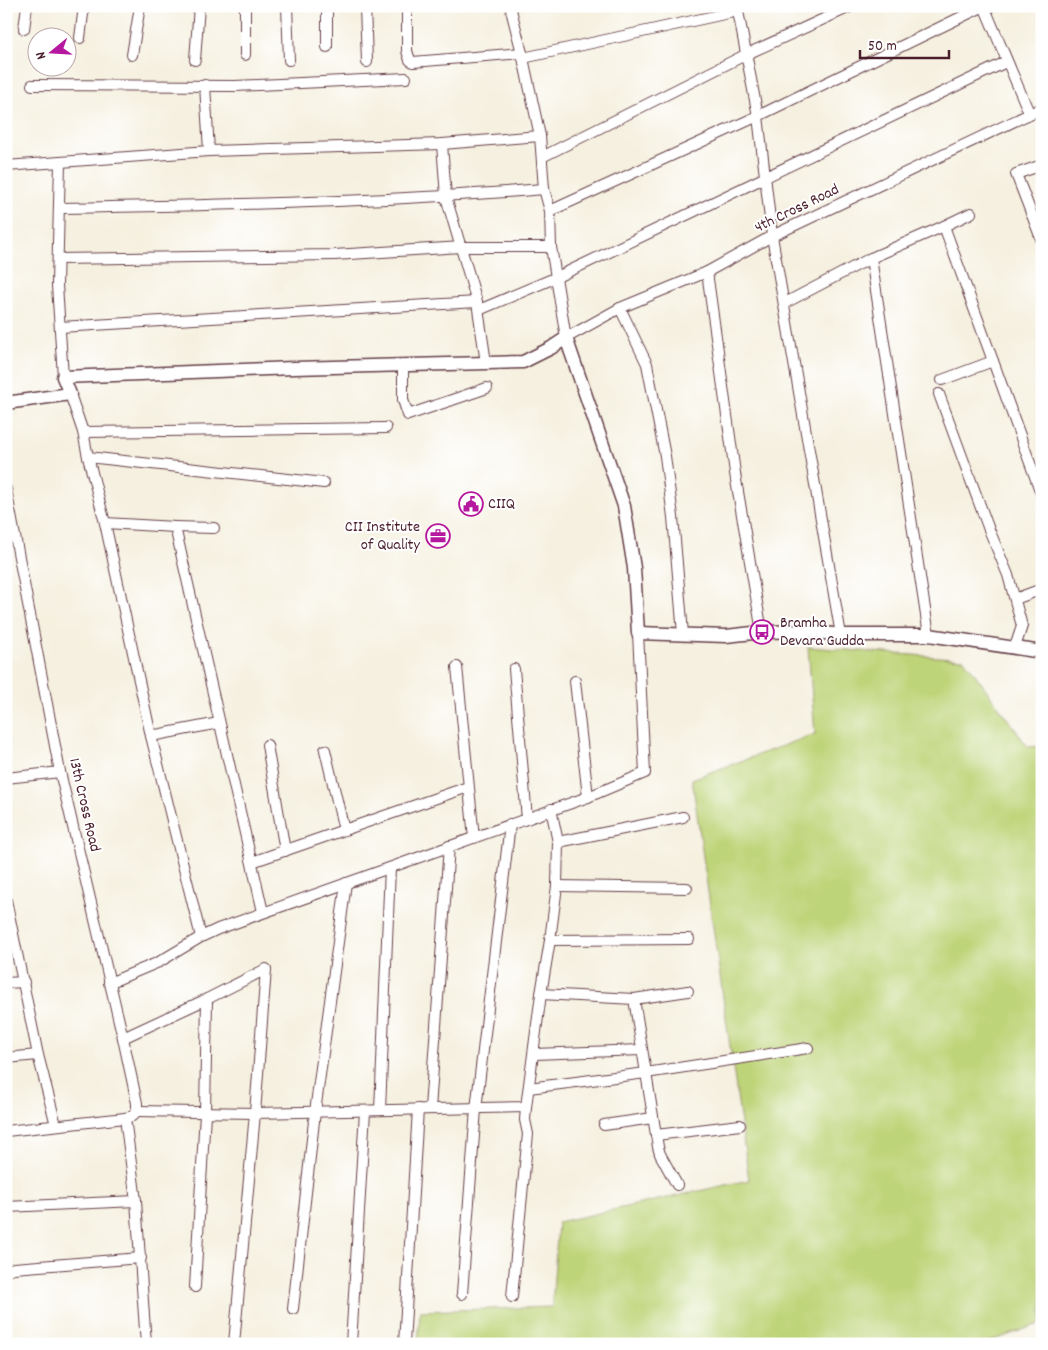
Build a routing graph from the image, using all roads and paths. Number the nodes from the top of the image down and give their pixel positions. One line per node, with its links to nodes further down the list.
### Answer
1 (27, 6): 14 (street)
2 (84, 6): 15 (street)
3 (140, 6): 18 (street)
4 (199, 6): 21 (street)
5 (245, 6): 19 (street)
6 (287, 6): 22 (street)
7 (327, 6): 16 (street)
8 (365, 6): 23 (street)
9 (407, 6): 20 (street)
10 (510, 6): 20 (street)
11 (852, 6): 17 (street)
12 (984, 6): 24 (street); 30 (street)
13 (738, 9): 17 (street); 20 (street)
14 (24, 29)
15 (80, 38)
16 (327, 47)
17 (747, 54): 30 (street); 34 (street)
18 (132, 55)
19 (245, 55)
20 (523, 56): 31 (street)
21 (195, 60)
22 (289, 60)
23 (367, 62)
24 (1006, 62): 29 (street); 38 (street)
25 (406, 78): 27 (street)
26 (32, 85): 27 (street)
27 (206, 85): 33 (street)
28 (1042, 108): 29 (street, 4th Cross Road)
29 (1030, 115): 45 (street, 4th Cross Road)
30 (758, 116): 38 (street); 42 (street)
31 (540, 136): 32 (street); 34 (street)
32 (442, 144): 33 (street); 40 (street)
33 (209, 151): 35 (street)
34 (542, 157): 39 (street)
35 (60, 162): 37 (street); 41 (street)
36 (1042, 165): 46 (street)
37 (6, 166)
38 (766, 176): 45 (street); 52 (street)
39 (544, 189): 40 (street); 42 (street)
40 (446, 197): 41 (street); 47 (street)
41 (60, 208): 50 (street)
42 (550, 211): 48 (street)
43 (971, 213): 44 (street)
44 (944, 226): 49 (street); 58 (street)
45 (772, 236): 51 (street, 4th Cross Road); 53 (street)
46 (1042, 240)
47 (462, 247): 48 (street); 50 (street); 54 (street)
48 (552, 247): 52 (street)
49 (871, 258): 53 (street); 82 (street)
50 (58, 259): 56 (street)
51 (706, 272): 55 (street, 4th Cross Road); 78 (street)
52 (557, 277): 54 (street); 57 (street)
53 (785, 303): 81 (street)
54 (478, 306): 56 (street); 59 (street)
55 (620, 308): 57 (street, 4th Cross Road); 80 (street)
56 (60, 327): 61 (street)
57 (566, 338): 59 (street); 79 (street)
58 (993, 361): 62 (street); 72 (street)
59 (486, 363): 60 (street)
60 (402, 365): 61 (street); 63 (street)
61 (64, 377): 64 (street)
62 (942, 380)
63 (487, 388)
64 (70, 394): 66 (street); 68 (street)
65 (939, 394): 77 (street)
66 (6, 403)
67 (386, 428): 68 (street)
68 (83, 432): 69 (street)
69 (88, 457): 70 (street); 73 (street)
70 (324, 483)
71 (6, 489): 92 (street, 13th Cross Road)
72 (1042, 496)
73 (105, 523): 74 (street); 89 (street)
74 (175, 528): 75 (street); 88 (street)
75 (214, 528)
76 (1042, 589): 77 (street)
77 (1014, 600): 83 (street)
78 (762, 632): 80 (street); 81 (street)
79 (638, 633): 80 (street); 95 (street)
80 (683, 634)
81 (840, 635): 82 (street)
82 (929, 635): 83 (street)
83 (1015, 647): 84 (street)
84 (1042, 652)
85 (457, 666): 94 (street)
86 (514, 669): 98 (street)
87 (575, 681): 95 (street)
88 (219, 723): 89 (street); 105 (street)
89 (151, 736): 112 (street)
90 (267, 745): 104 (street)
91 (325, 750): 100 (street)
92 (60, 772): 93 (street); 116 (street, 13th Cross Road)
93 (6, 778)
94 (468, 787): 100 (street); 101 (street)
95 (588, 797): 96 (street)
96 (551, 809): 98 (street); 102 (street)
97 (683, 817): 102 (street)
98 (527, 819): 99 (street)
99 (510, 824): 101 (street); 133 (street)
100 (344, 830): 104 (street)
101 (474, 838): 103 (street)
102 (558, 842): 108 (street)
103 (448, 846): 106 (street); 132 (street)
104 (286, 851): 105 (street)
105 (252, 862): 111 (street)
106 (390, 868): 107 (street); 135 (street)
107 (346, 883): 111 (street); 137 (street)
108 (557, 886): 109 (street); 114 (street)
109 (687, 888)
110 (7, 904): 115 (street)
111 (263, 912): 112 (street)
112 (201, 937): 116 (street)
113 (689, 939): 114 (street)
114 (550, 940): 119 (street)
115 (24, 982): 117 (street); 126 (street)
116 (109, 982): 122 (street, 13th Cross Road)
117 (6, 983)
118 (688, 991): 121 (street)
119 (540, 994): 121 (street); 125 (street)
120 (207, 999): 122 (street); 138 (street); 139 (street)
121 (634, 999): 124 (street)
122 (123, 1038): 136 (street, 13th Cross Road)
123 (808, 1048): 128 (street)
124 (641, 1050): 125 (street); 128 (street)
125 (534, 1054): 129 (street)
126 (38, 1055): 127 (street); 142 (street)
127 (6, 1058)
128 (646, 1073): 129 (street); 141 (street)
129 (529, 1088): 130 (street)
130 (526, 1107): 133 (street); 154 (street)
131 (418, 1109): 132 (street); 135 (street); 159 (street)
132 (430, 1109): 133 (street)
133 (476, 1109): 153 (street)
134 (365, 1110): 135 (street); 137 (street); 158 (street)
135 (380, 1110)
136 (137, 1111): 138 (street); 140 (street)
137 (315, 1112): 139 (street); 155 (street)
138 (204, 1113): 139 (street); 152 (street)
139 (255, 1113): 157 (street)
140 (125, 1118): 142 (street); 148 (street)
141 (653, 1118): 143 (street); 146 (street)
142 (56, 1125): 145 (street)
143 (604, 1125)
144 (740, 1125): 146 (street)
145 (6, 1131)
146 (656, 1135): 147 (street)
147 (677, 1185)
148 (136, 1201): 149 (street); 150 (street)
149 (6, 1207)
150 (141, 1258): 151 (street); 156 (street)
151 (6, 1270)
152 (195, 1287)
153 (462, 1294)
154 (512, 1297)
155 (293, 1309)
156 (146, 1344)
157 (234, 1344)
158 (351, 1344)
159 (404, 1344)

